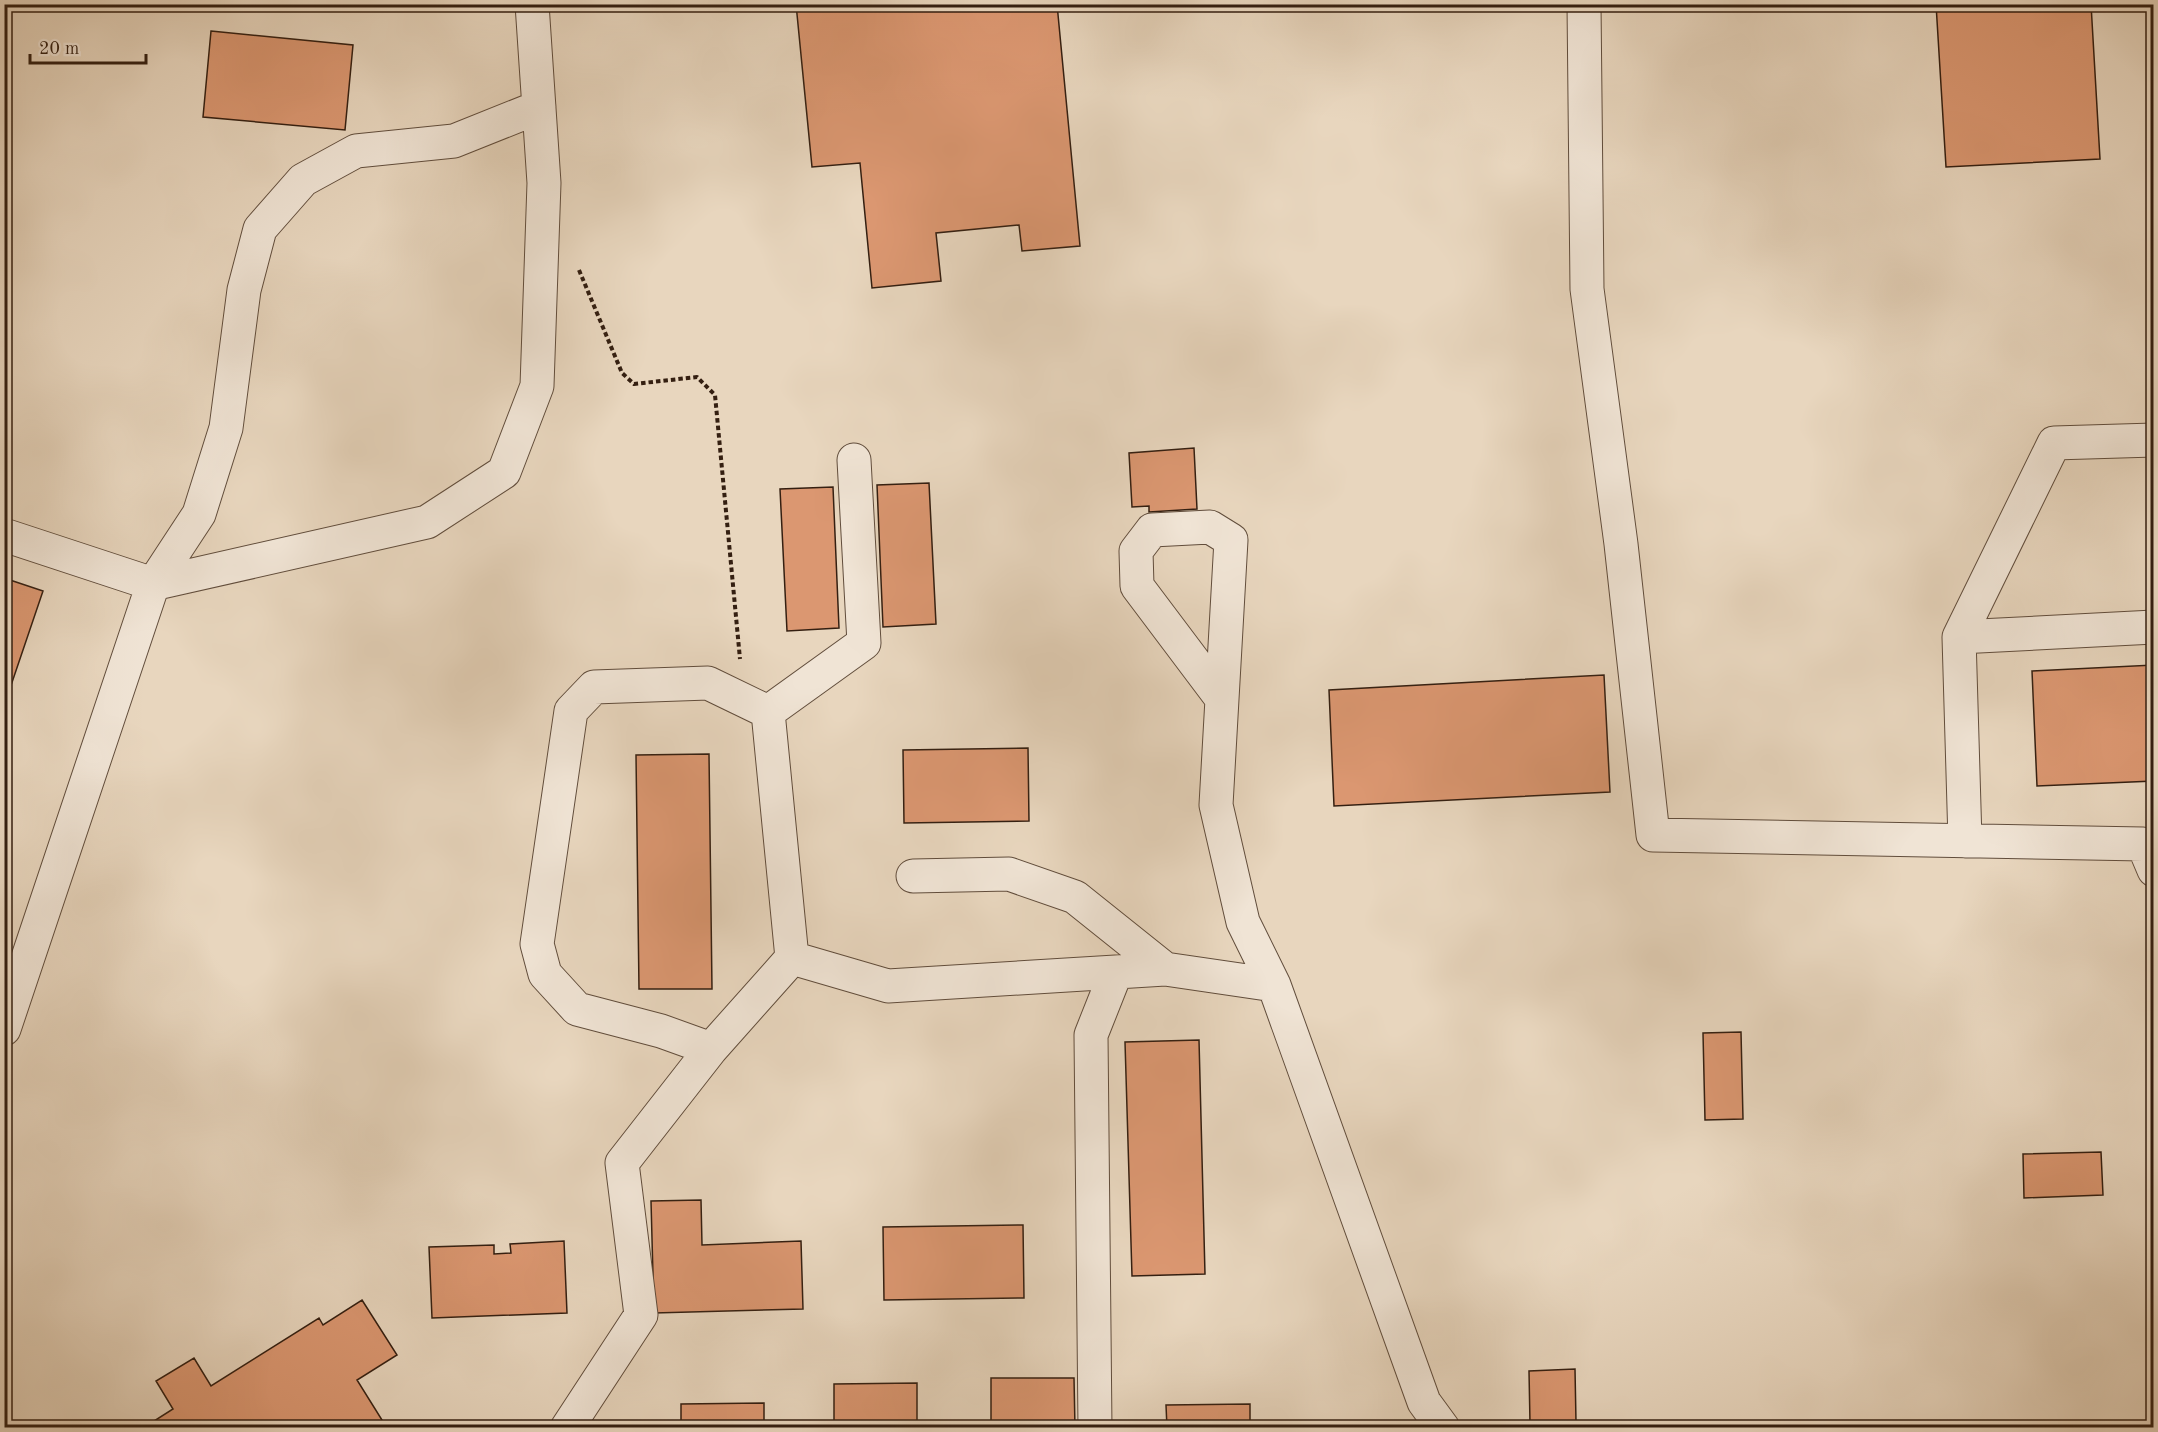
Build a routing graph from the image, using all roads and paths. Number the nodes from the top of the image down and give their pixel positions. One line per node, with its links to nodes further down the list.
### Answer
1 (532, 4): 3 (lane)
2 (1584, 4): 13 (lane)
3 (539, 107): 8 (lane); 8 (lane)
4 (579, 268): 12 (path)
5 (2154, 440): 10 (lane)
6 (854, 460): 12 (lane)
7 (4, 535): 8 (lane)
8 (153, 584): 20 (lane)
9 (2154, 627): 10 (lane)
10 (1959, 636): 13 (lane)
11 (1222, 699): 11 (lane); 19 (lane)
12 (756, 707): 16 (lane); 21 (lane)
13 (1965, 841): 14 (lane)
14 (2154, 870)
15 (913, 876): 17 (lane)
16 (792, 958): 18 (lane); 21 (lane)
17 (1164, 969): 18 (lane); 19 (lane)
18 (1116, 972): 23 (lane)
19 (1274, 985): 24 (lane)
20 (4, 1029)
21 (711, 1050): 22 (lane)
22 (567, 1428)
23 (1095, 1428)
24 (1443, 1428)

